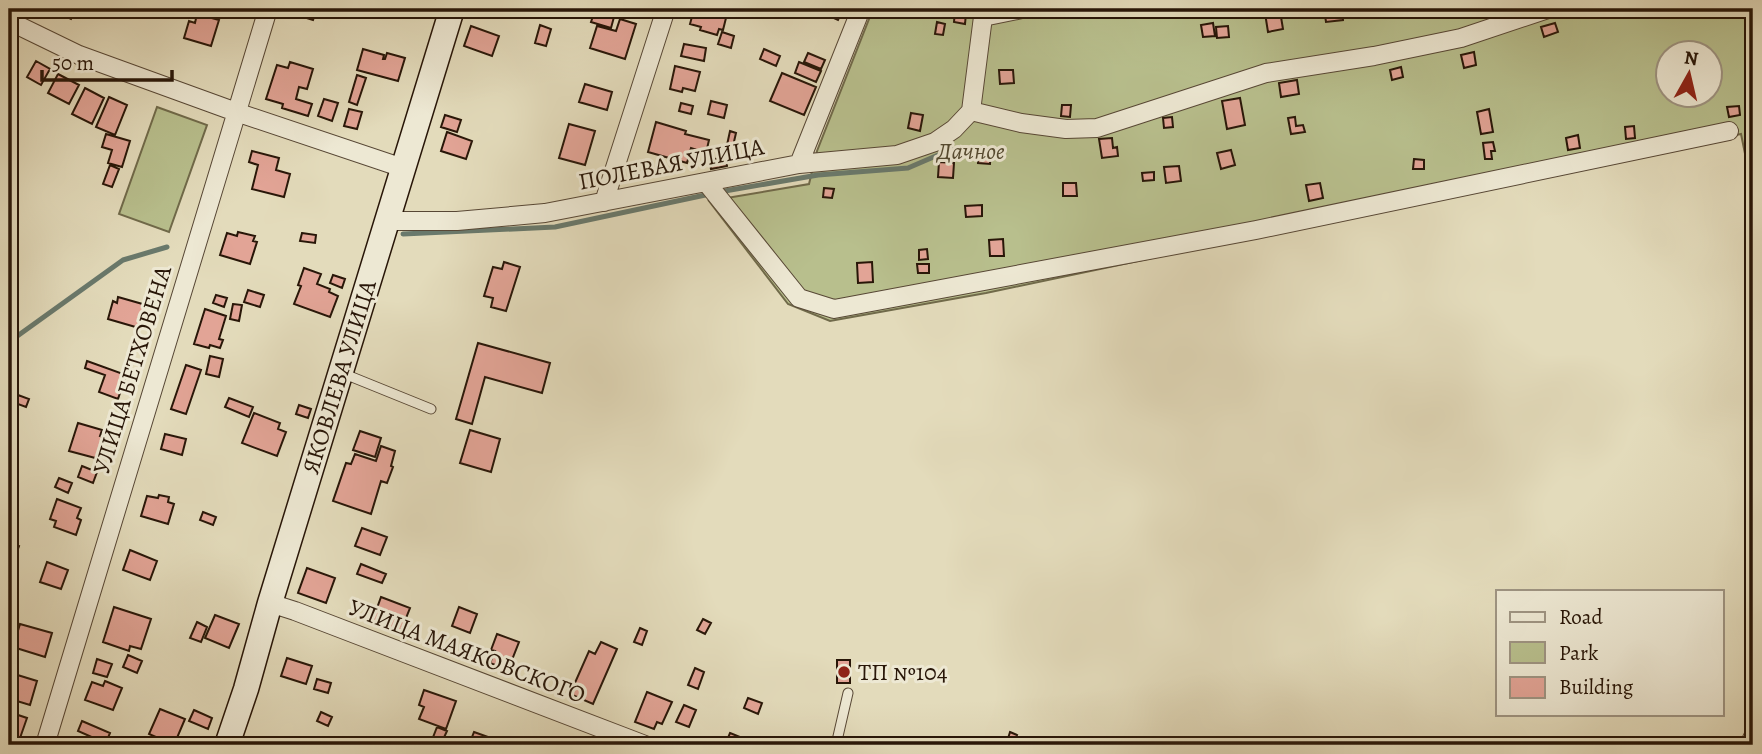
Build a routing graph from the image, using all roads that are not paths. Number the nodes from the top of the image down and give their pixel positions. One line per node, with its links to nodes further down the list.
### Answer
1 (268, 9): 10 (street, УЛИЦА БЕТХОВЕНА)
2 (452, 9): 13 (street, ЯКОВЛЕВА УЛИЦА)
3 (666, 9): 15 (street)
4 (861, 9): 12 (street, ПОЛЕВАЯ УЛИЦА)
5 (1022, 9): 7 (street)
6 (1548, 9): 9 (street)
7 (984, 13): 9 (street)
8 (9, 21): 10 (street)
9 (971, 111): 12 (street)
10 (236, 112): 13 (street); 22 (street, УЛИЦА БЕТХОВЕНА)
11 (1729, 131): 14 (street)
12 (799, 164): 14 (street, ПОЛЕВАЯ УЛИЦА)
13 (403, 168): 16 (street, ЯКОВЛЕВА УЛИЦА)
14 (706, 182): 15 (street, ПОЛЕВАЯ УЛИЦА)
15 (604, 202): 16 (street, ПОЛЕВАЯ УЛИЦА)
16 (387, 221): 17 (street, ЯКОВЛЕВА УЛИЦА)
17 (340, 373): 18 (lane); 19 (street, ЯКОВЛЕВА УЛИЦА)
18 (431, 409)
19 (270, 603): 23 (street, ЯКОВЛЕВА УЛИЦА); 24 (street, УЛИЦА МАЯКОВСКОГО)
20 (848, 693): 25 (lane)
21 (1753, 737): 26 (street)
22 (45, 745)
23 (226, 745)
24 (645, 745)
25 (836, 745)
26 (1749, 745)

